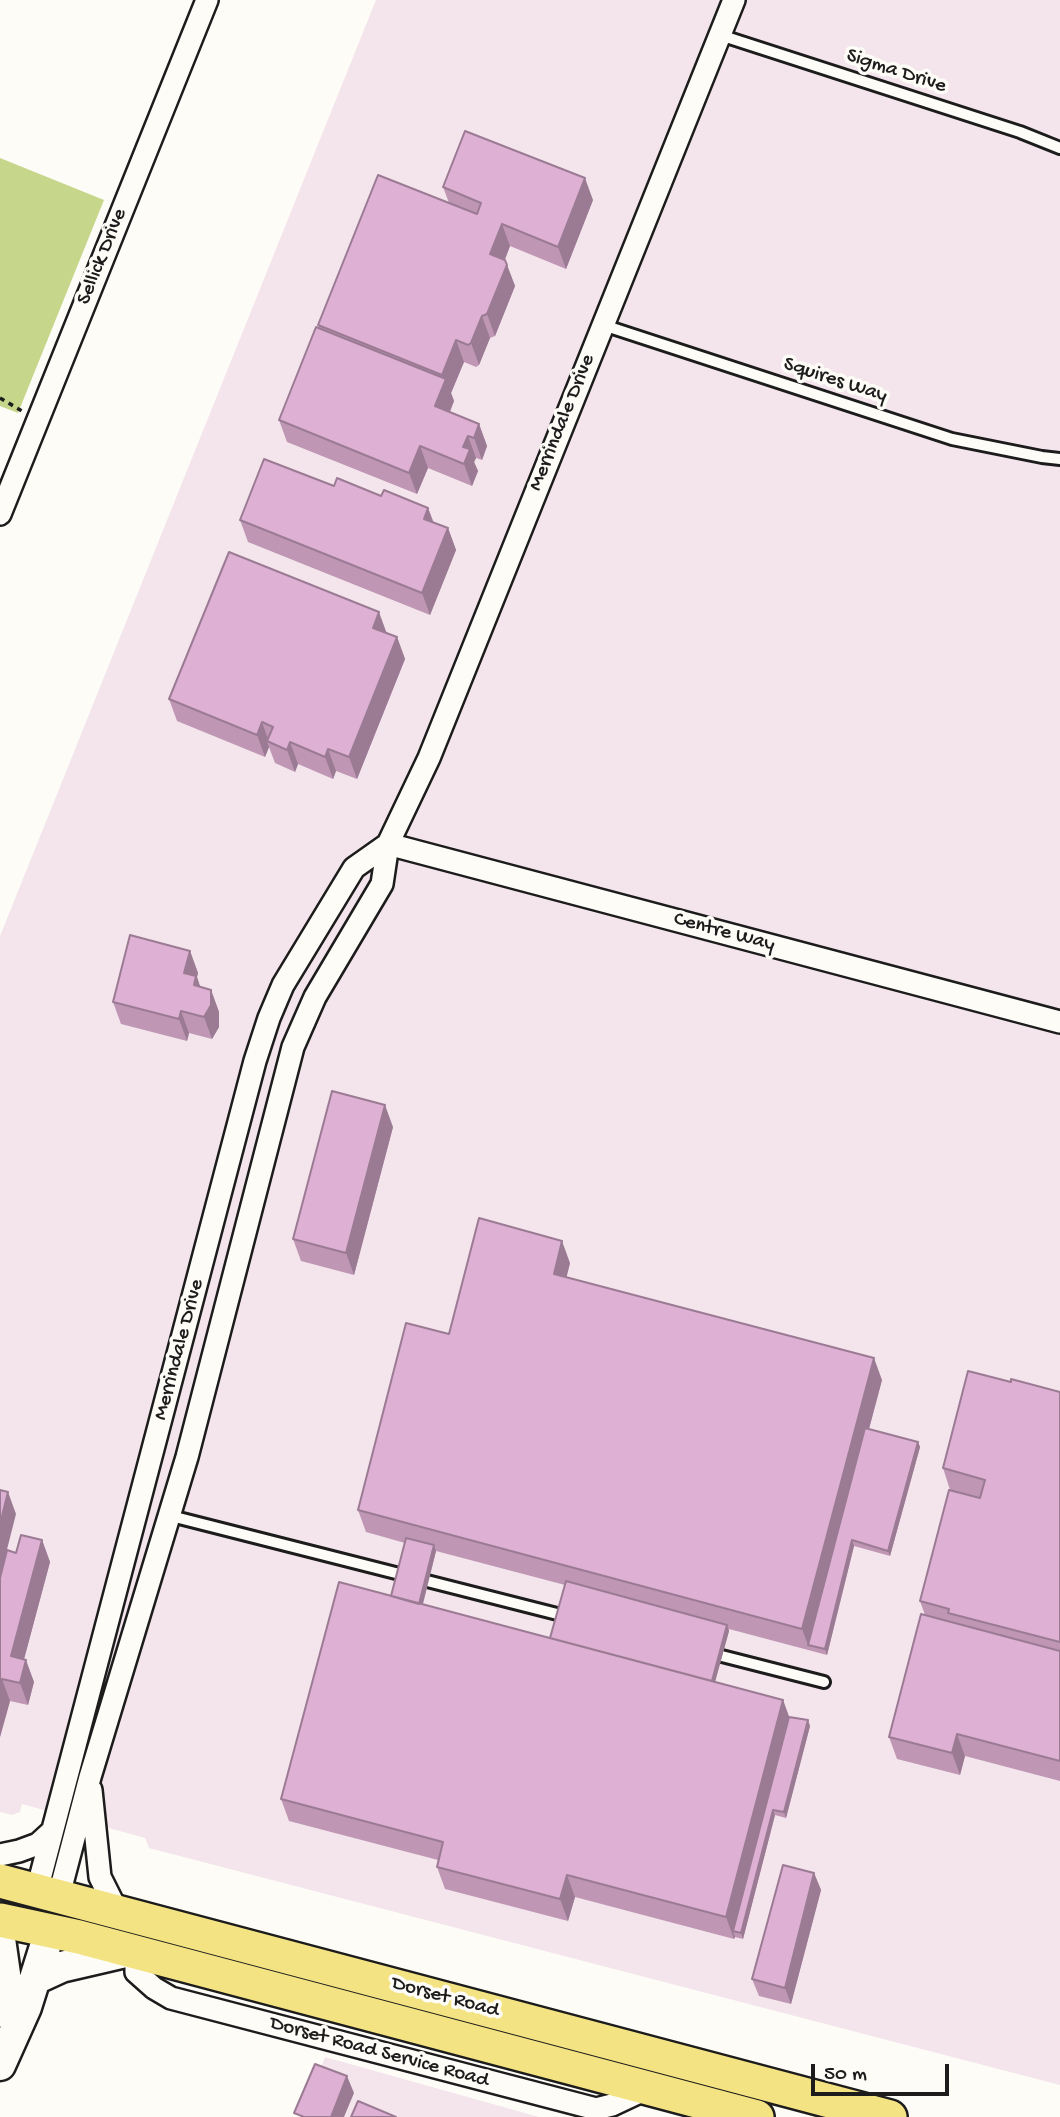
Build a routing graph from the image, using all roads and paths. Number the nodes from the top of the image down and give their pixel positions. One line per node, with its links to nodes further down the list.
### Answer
1 (207, 0): 9 (street, Sellick Drive)
2 (734, 0): 3 (street, Merrindale Drive)
3 (720, 35): 4 (lane, Sigma Drive); 5 (street, Merrindale Drive)
4 (1060, 148)
5 (603, 325): 8 (lane, Squires Way); 10 (street, Merrindale Drive)
6 (0, 398): 7 (path)
7 (22, 411)
8 (1060, 459)
9 (0, 514)
10 (388, 844): 11 (street, Centre Way); 12 (street, Merrindale Drive); 13 (street, Merrindale Drive)
11 (1060, 1023)
12 (191, 1309): 13 (street); 14 (street, Merrindale Drive)
13 (223, 1317): 15 (street, Merrindale Drive)
14 (139, 1508): 15 (street); 20 (street, Merrindale Drive)
15 (171, 1516): 16 (lane); 19 (street, Merrindale Drive)
16 (584, 1621)
17 (704, 1651): 18 (lane)
18 (824, 1682)
19 (90, 1777): 23 (street, Merrindale Drive); 24 (street)
20 (51, 1833): 21 (street); 23 (street, Merrindale Drive)
21 (0, 1855)
22 (0, 1881): 23 (main road, Dorset Road)
23 (48, 1892): 24 (main road, Dorset Road); 25 (main road)
24 (117, 1911): 31 (main road, Dorset Road)
25 (27, 1926): 27 (main road, Dorset Road); 28 (main road); 29 (main road)
26 (0, 1939): 29 (main road)
27 (133, 1952): 28 (main road); 32 (main road, Dorset Road)
28 (37, 1978): 30 (main road)
29 (11, 2016): 30 (main road)
30 (3, 2057)
31 (696, 2066): 32 (main road); 34 (main road, Dorset Road)
32 (688, 2099): 33 (main road, Dorset Road)
33 (757, 2117)
34 (890, 2117)

